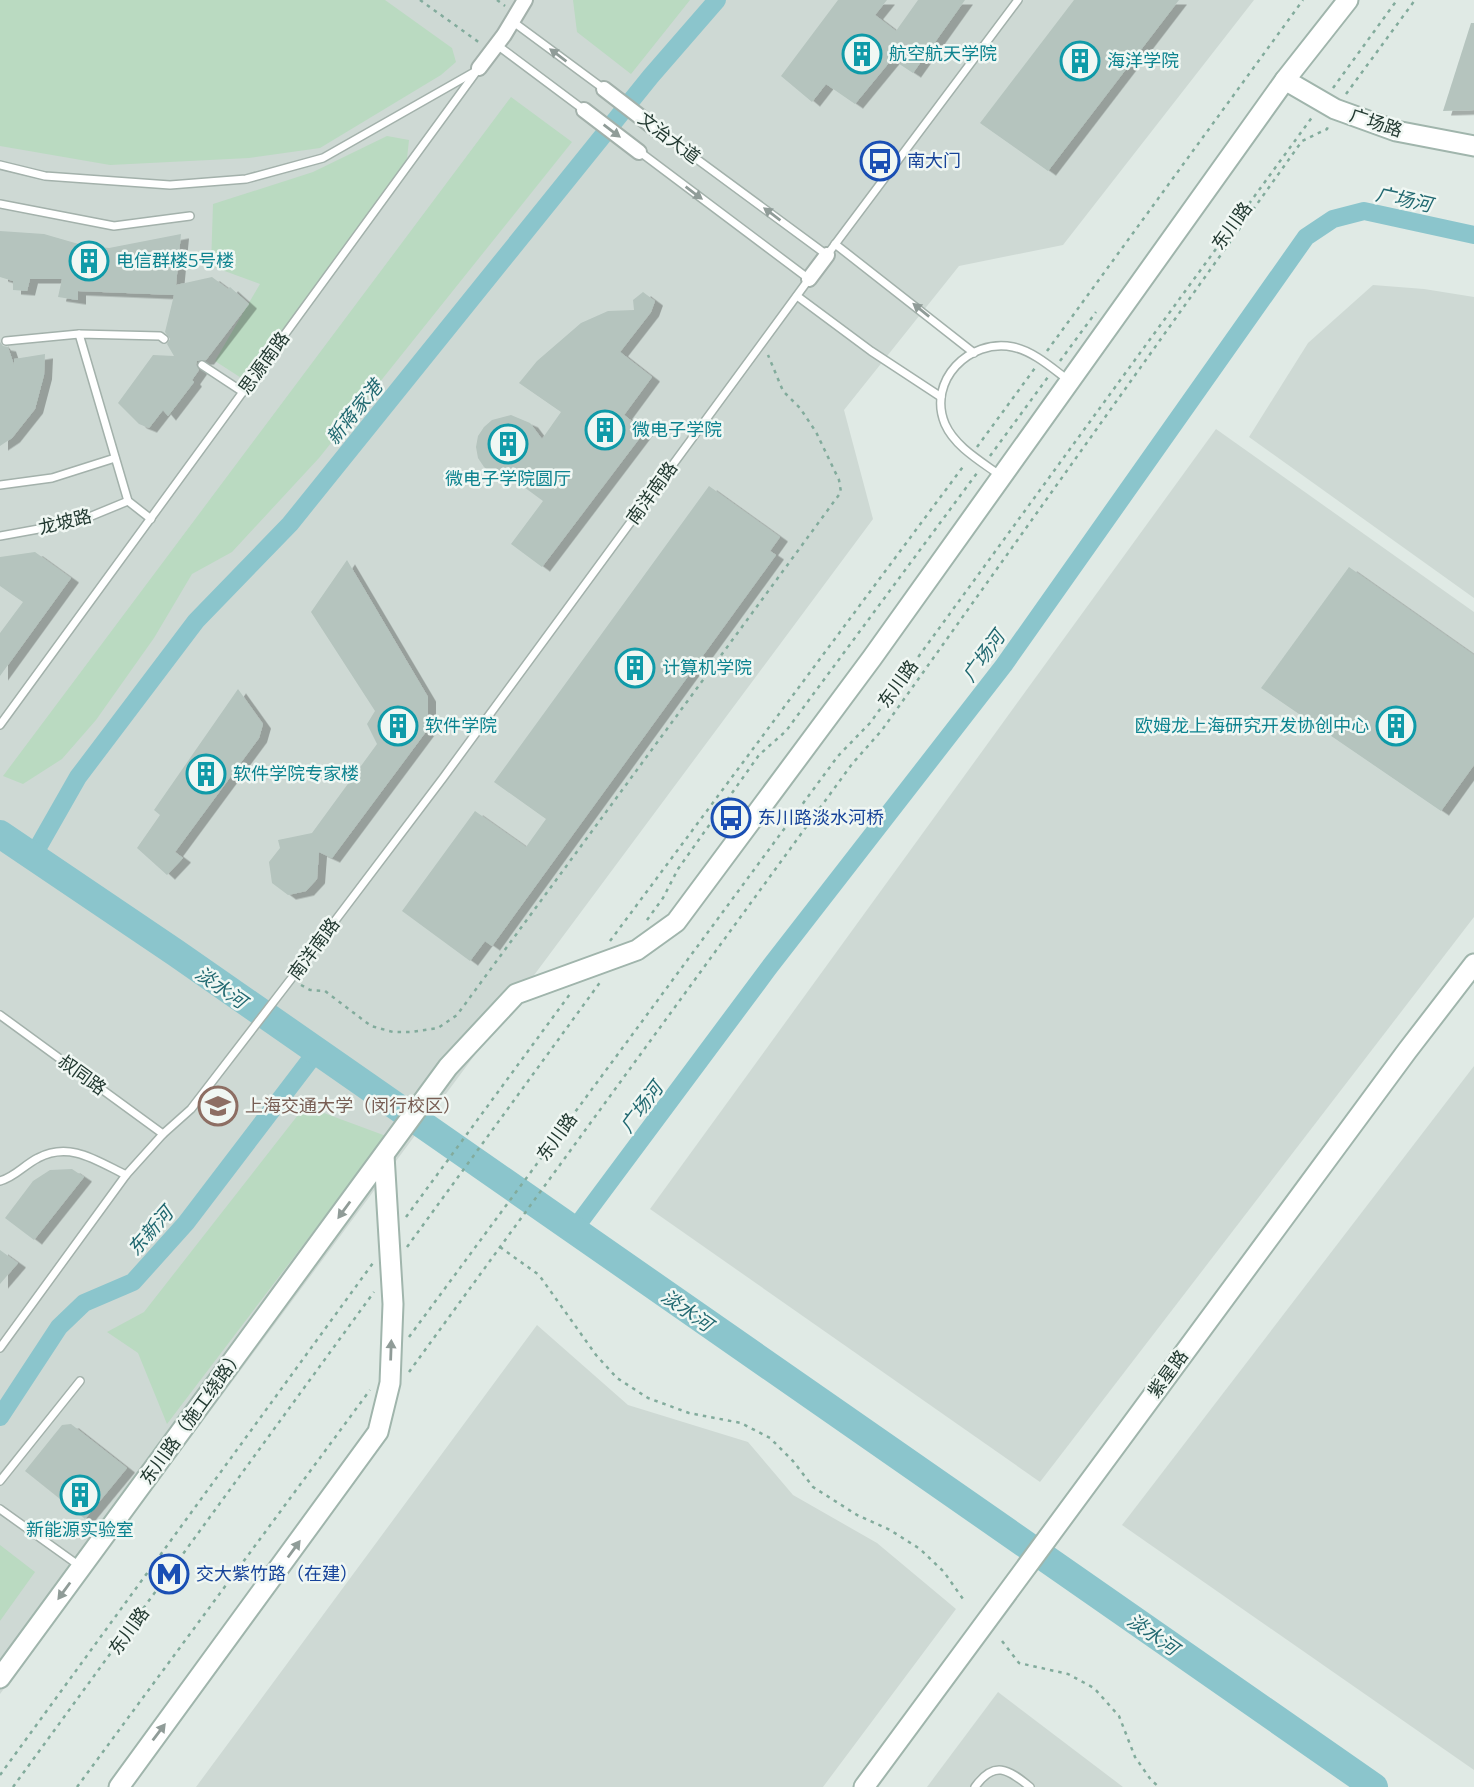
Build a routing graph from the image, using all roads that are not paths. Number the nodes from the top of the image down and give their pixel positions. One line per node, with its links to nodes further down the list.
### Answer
1 (525, 0): 4 (street, 思源南路)
2 (1018, 0): 16 (lane, 南洋南路)
3 (1348, 0): 7 (main road, 东川路)
4 (512, 21): 5 (street, 思源南路); 8 (lane, 文治大道, one-way to 4)
5 (494, 48): 6 (street, 思源南路); 9 (lane, 文治大道)
6 (479, 68): 13 (lane); 25 (lane, 思源南路)
7 (1285, 80): 11 (main road, 广场路); 24 (main road, 东川路)
8 (604, 89): 10 (street, 文治大道)
9 (584, 110): 12 (street, 文治大道, one-way to 12)
10 (656, 129): 16 (lane, 文治大道, one-way to 10)
11 (1474, 146)
12 (639, 152): 17 (lane, 文治大道, one-way to 17)
13 (0, 166)
14 (0, 204): 15 (lane)
15 (190, 216)
16 (831, 250): 17 (street, 南洋南路); 22 (lane, 文治大道, one-way to 16)
17 (809, 279): 18 (lane, 南洋南路)
18 (797, 296): 26 (lane); 36 (lane, 南洋南路)
19 (79, 334): 20 (lane); 21 (lane); 27 (lane)
20 (164, 339)
21 (6, 341)
22 (974, 353): 24 (lane); 26 (lane)
23 (202, 365): 25 (lane)
24 (1061, 375): 28 (main road, 东川路)
25 (243, 392): 31 (lane, 思源南路)
26 (941, 397): 28 (lane)
27 (115, 458): 29 (lane); 30 (lane)
28 (1001, 476): 37 (main road, 东川路)
29 (0, 485)
30 (128, 501): 31 (lane); 32 (lane, 龙坡路)
31 (151, 519): 33 (lane, 思源南路)
32 (0, 536)
33 (0, 725)
34 (1474, 964): 47 (main road, 紫星路)
35 (0, 1015): 36 (lane, 叔同路)
36 (163, 1134): 38 (lane)
37 (384, 1155): 44 (main road, 东川路（施工绕路）, one-way to 44); 46 (main road, one-way to 37)
38 (126, 1175): 39 (lane); 40 (lane)
39 (0, 1181)
40 (0, 1348)
41 (80, 1381): 42 (lane)
42 (0, 1481)
43 (0, 1509): 44 (lane)
44 (82, 1567): 45 (main road, 东川路（施工绕路）, one-way to 45)
45 (0, 1678)
46 (119, 1787)
47 (864, 1787)
48 (975, 1787): 49 (lane)
49 (1030, 1787)

